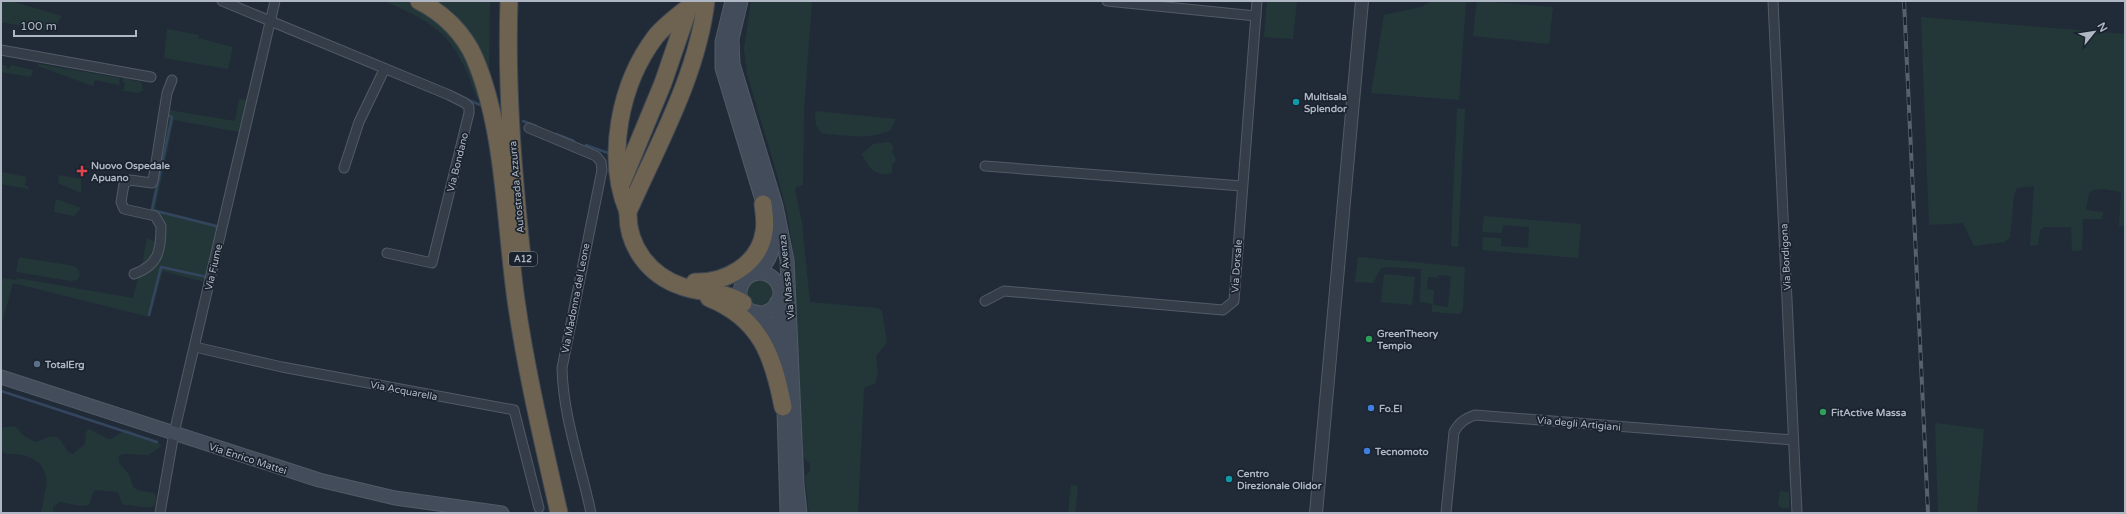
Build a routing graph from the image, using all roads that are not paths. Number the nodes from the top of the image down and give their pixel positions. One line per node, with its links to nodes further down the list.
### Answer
1 (222, 1): 16 (street, Via Bondano)
2 (275, 1): 16 (street, Via Fiume)
3 (419, 1): 23 (highway)
4 (498, 1): 23 (highway, A12)
5 (509, 1): 20 (highway, Autostrada Azzurra / A12)
6 (516, 1): 20 (highway)
7 (706, 1): 29 (highway)
8 (732, 1): 28 (main road)
9 (741, 1): 30 (main road, Via Massa Avenza)
10 (1107, 1): 15 (street)
11 (1258, 1): 15 (street, Via Dorsale)
12 (1362, 1): 53 (street)
13 (1773, 1): 44 (street, Via Bordigona)
14 (690, 3): 26 (highway); 26 (highway)
15 (1256, 16): 27 (street, Via Dorsale)
16 (270, 21): 18 (street, Via Bondano); 39 (street, Via Fiume)
17 (1, 50): 19 (street)
18 (384, 70): 25 (street); 31 (street, Via Bondano)
19 (151, 76)
20 (509, 77): 49 (highway, Autostrada Azzurra / A12)
21 (172, 80): 32 (street)
22 (529, 128): 50 (street, Via Madonna del Leone)
23 (499, 156): 48 (highway, Autostrada Azzurra / A12)
24 (985, 166): 27 (street)
25 (344, 168)
26 (621, 184): 29 (highway)
27 (1242, 186): 36 (street, Via Dorsale)
28 (763, 204): 33 (main road); 35 (highway)
29 (628, 212): 35 (highway)
30 (782, 232): 34 (main road); 40 (main road, Via Massa Avenza)
31 (387, 253)
32 (134, 274)
33 (752, 276): 34 (main road); 35 (highway); 38 (main road)
34 (774, 279): 37 (main road)
35 (669, 280): 38 (highway); 42 (highway)
36 (985, 301)
37 (776, 303): 38 (main road); 40 (main road)
38 (749, 307): 42 (main road, Via Massa Avenza)
39 (195, 347): 43 (street, Via Fiume); 45 (street, Via Acquarella)
40 (791, 372): 52 (main road, Via Massa Avenza)
41 (1, 377): 43 (main road, Via Enrico Mattei)
42 (783, 407): 51 (main road, Via Massa Avenza)
43 (174, 434): 46 (street, Via Fiume); 47 (main road, Via Enrico Mattei)
44 (1793, 440): 54 (street, Via degli Artigiani); 55 (street, Via Bordigona)
45 (539, 508)
46 (160, 513)
47 (502, 513)
48 (559, 513)
49 (570, 513)
50 (591, 513)
51 (787, 513)
52 (800, 513)
53 (1316, 513)
54 (1446, 513)
55 (1797, 513)

